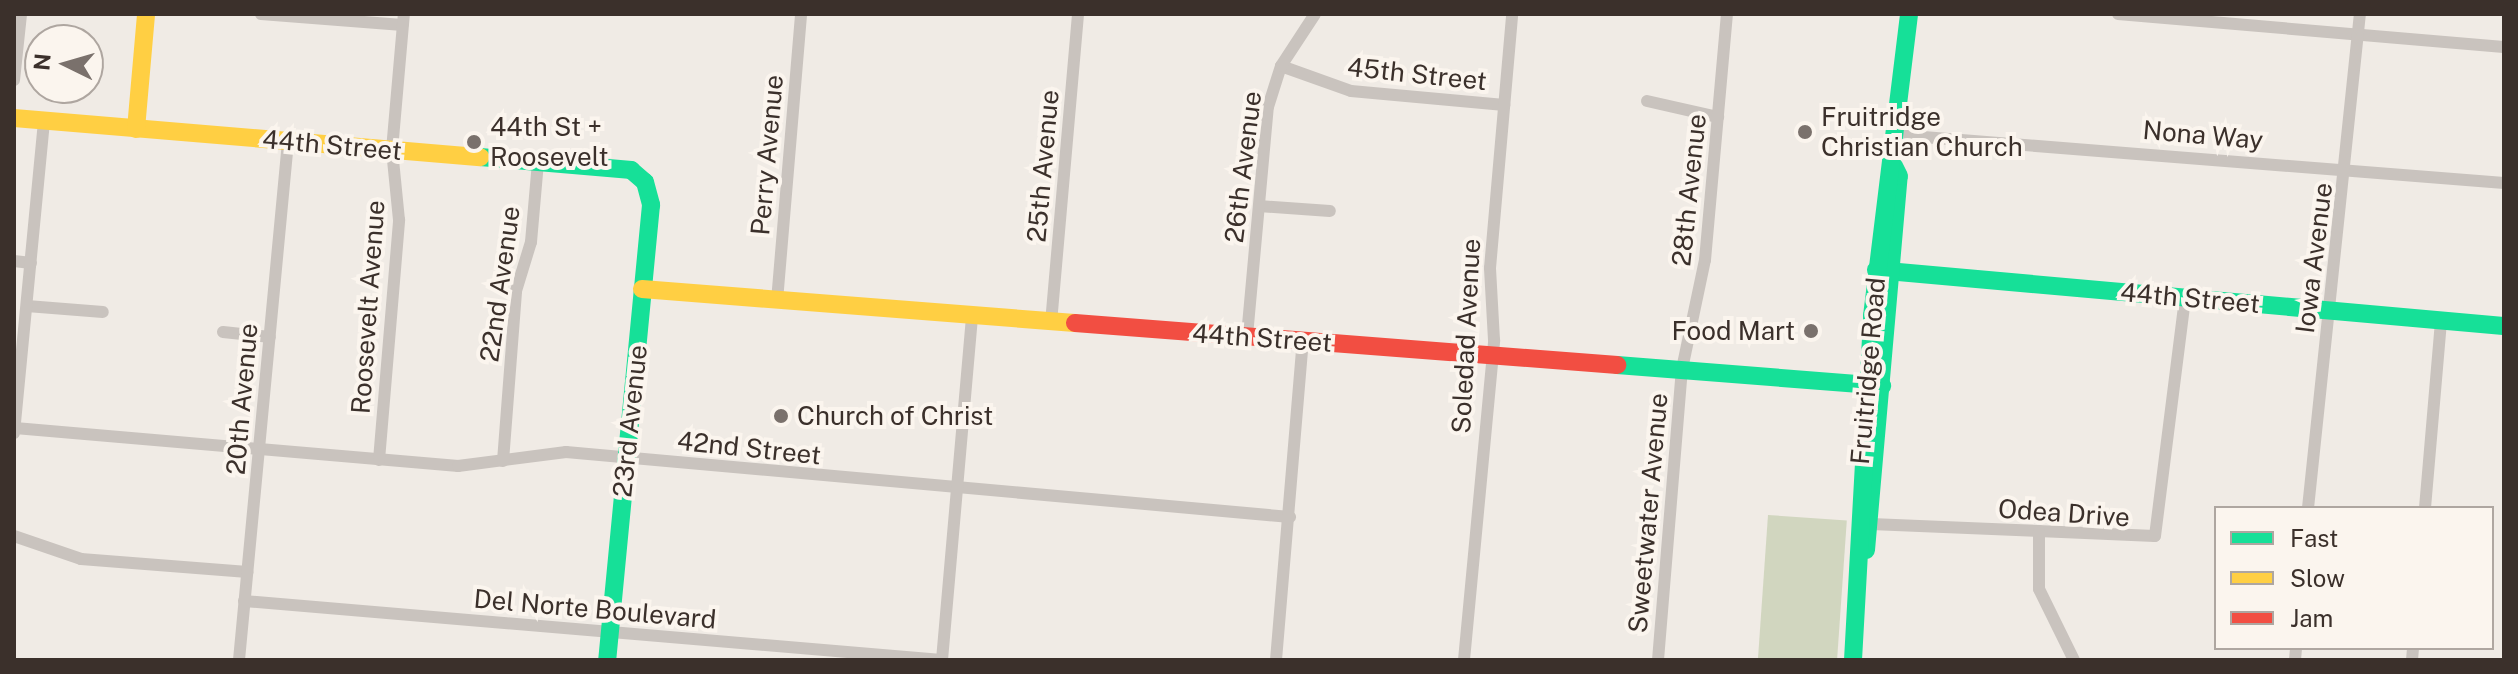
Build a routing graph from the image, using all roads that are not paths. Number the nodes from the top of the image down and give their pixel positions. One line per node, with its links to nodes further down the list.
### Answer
1 (21, 14): 16 (street)
2 (146, 14): 22 (street)
3 (261, 14): 12 (street)
4 (801, 14): 37 (street, Perry Avenue)
5 (1078, 14): 43 (street, 25th Avenue)
6 (1315, 14): 15 (street, 26th Avenue)
7 (1512, 14): 18 (street, Soledad Avenue)
8 (1727, 14): 19 (street, 28th Avenue)
9 (1909, 14): 23 (street, Fruitridge Road)
10 (2118, 14): 13 (street)
11 (2360, 14): 13 (street, Iowa Avenue)
12 (404, 20): 25 (street, Roosevelt Avenue)
13 (2358, 35): 14 (street); 27 (street, Iowa Avenue)
14 (2504, 47)
15 (1281, 66): 18 (street, 45th Street); 30 (street, 26th Avenue)
16 (14, 80)
17 (1647, 101): 19 (street)
18 (1504, 105): 49 (street, Soledad Avenue)
19 (1718, 117): 50 (street, 28th Avenue)
20 (14, 118): 21 (street, 44th Street)
21 (44, 122): 22 (street, 44th Street); 33 (street)
22 (136, 129): 24 (street, 44th Street)
23 (1898, 135): 27 (street, Nona Way); 34 (street, Fruitridge Road)
24 (288, 142): 25 (street, 44th Street); 47 (street, 20th Avenue)
25 (392, 150): 26 (street, 44th Street); 57 (street, Roosevelt Avenue)
26 (538, 162): 28 (street, 44th Street); 58 (street, 22nd Avenue)
27 (2347, 170): 29 (street, Nona Way); 39 (street, Iowa Avenue)
28 (645, 182): 35 (street, 23rd Avenue)
29 (2504, 183)
30 (1259, 206): 31 (street); 46 (street, 26th Avenue)
31 (1330, 211)
32 (14, 261): 33 (street)
33 (31, 263): 38 (street)
34 (1884, 271): 36 (street, 44th Street); 51 (street, Fruitridge Road)
35 (642, 289): 37 (street, 44th Street); 56 (street, 23rd Avenue)
36 (2185, 297): 39 (street, 44th Street); 64 (street, Odea Drive)
37 (777, 301): 41 (street, 44th Street)
38 (27, 306): 40 (street); 52 (street)
39 (2333, 311): 42 (street, 44th Street); 60 (street, Iowa Avenue)
40 (103, 312)
41 (972, 316): 43 (street, 44th Street); 59 (street)
42 (2441, 320): 44 (street, 44th Street); 61 (street)
43 (1051, 323): 46 (street, 44th Street)
44 (2504, 326)
45 (223, 332): 47 (street)
46 (1247, 336): 48 (street, 44th Street)
47 (270, 337): 55 (street, 20th Avenue)
48 (1303, 340): 49 (street, 44th Street); 62 (street)
49 (1491, 354): 50 (street, 44th Street); 75 (street, Soledad Avenue)
50 (1682, 369): 51 (street, 44th Street); 76 (street, Sweetwater Avenue)
51 (1875, 386): 63 (street, Fruitridge Road); 67 (street, Fruitridge Road)
52 (16, 401): 53 (street)
53 (15, 428): 54 (street); 55 (street, 42nd Street)
54 (14, 436)
55 (259, 449): 57 (street, 42nd Street); 66 (street, 20th Avenue)
56 (626, 458): 58 (street, 42nd Street); 59 (street, 42nd Street); 69 (street, 23rd Avenue)
57 (379, 460): 58 (street, 42nd Street)
58 (503, 461)
59 (958, 490): 62 (street, 42nd Street); 73 (street)
60 (2308, 506)
61 (2425, 506)
62 (1290, 517): 74 (street)
63 (1871, 524): 64 (street, Odea Drive); 67 (street, Fruitridge Road)
64 (2039, 531): 78 (street)
65 (14, 536): 66 (street)
66 (247, 572): 68 (street, 20th Avenue)
67 (1859, 580): 77 (street, Fruitridge Road)
68 (244, 601): 69 (street, Del Norte Boulevard); 71 (street, 20th Avenue)
69 (609, 632): 70 (street, Del Norte Boulevard); 72 (street, 23rd Avenue)
70 (854, 657): 73 (street, Del Norte Boulevard)
71 (239, 660)
72 (607, 660)
73 (942, 660)
74 (1276, 660)
75 (1464, 660)
76 (1658, 660)
77 (1853, 660)
78 (2074, 660)

